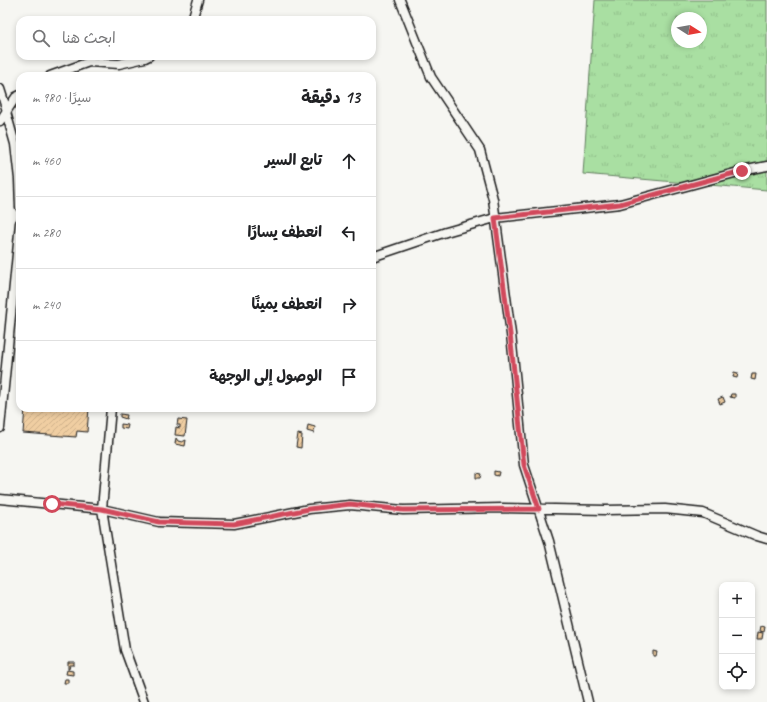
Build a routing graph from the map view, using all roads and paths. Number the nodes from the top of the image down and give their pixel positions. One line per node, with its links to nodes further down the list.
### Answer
1 (198, 0): 3 (street)
2 (400, 0): 12 (street)
3 (193, 16)
4 (136, 60): 5 (street)
5 (61, 72)
6 (0, 89): 8 (street)
7 (16, 97): 8 (street)
8 (6, 112): 9 (street); 10 (street)
9 (0, 121)
10 (16, 153)
11 (767, 166): 12 (street)
12 (495, 218): 13 (street); 19 (street)
13 (376, 256)
14 (16, 265): 16 (street)
15 (111, 412): 18 (street)
16 (0, 428)
17 (0, 498): 18 (street)
18 (102, 509): 19 (street); 21 (street)
19 (539, 509): 20 (street); 22 (street)
20 (767, 538)
21 (144, 702)
22 (588, 702)

